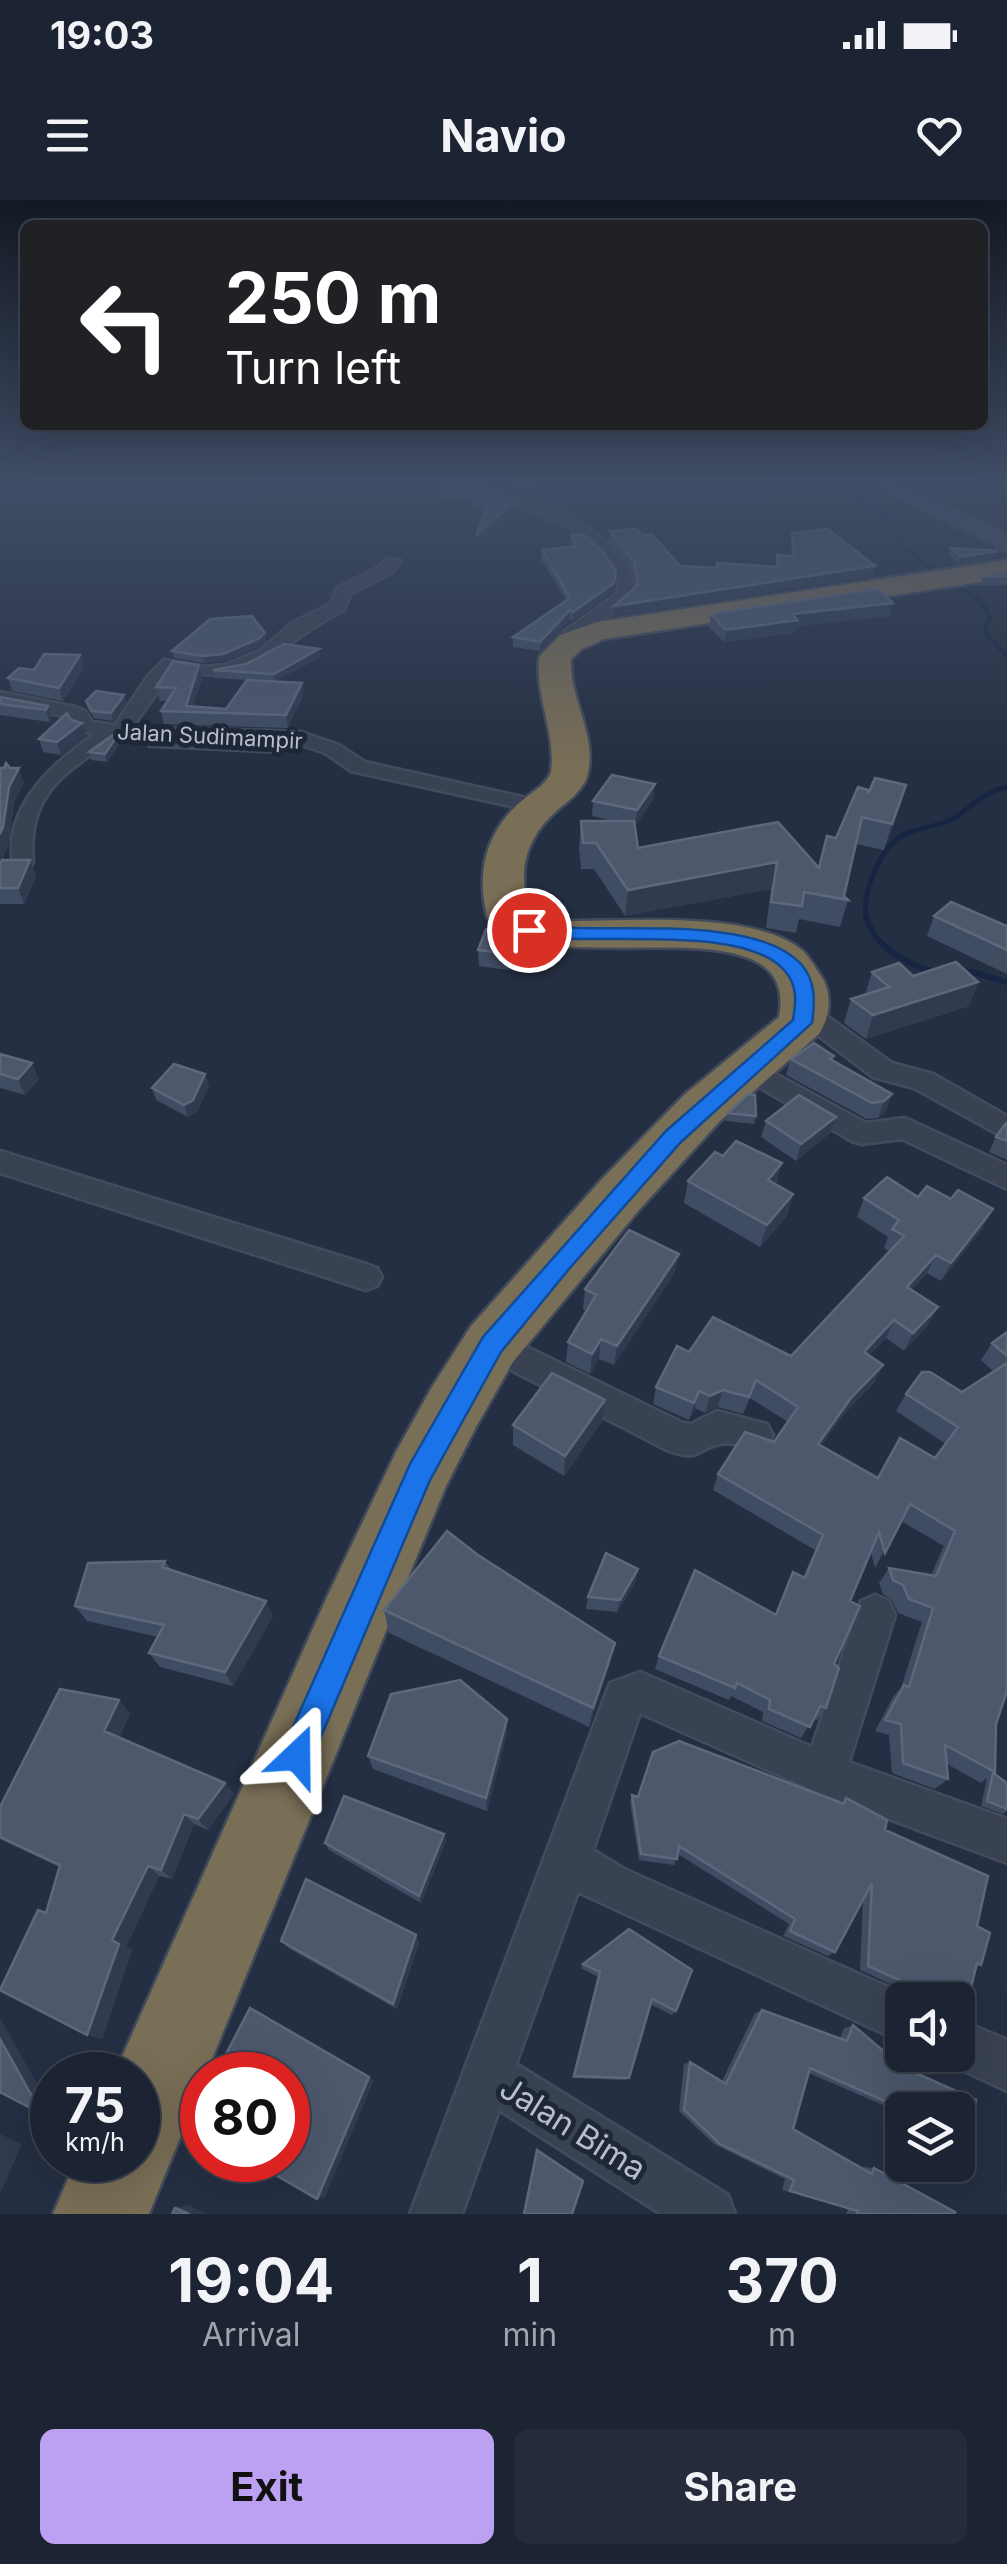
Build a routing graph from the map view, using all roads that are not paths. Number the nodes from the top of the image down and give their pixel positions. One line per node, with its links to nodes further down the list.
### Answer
1 (372, 576): 6 (street)
2 (624, 576): 4 (street)
3 (958, 576): 4 (highway)
4 (556, 656): 7 (highway)
5 (0, 698): 6 (street, Jalan Sudimampir)
6 (115, 733): 7 (street, Jalan Sudimampir); 8 (street)
7 (538, 806): 9 (highway)
8 (22, 862)
9 (804, 1012): 10 (highway); 11 (street)
10 (750, 1069): 13 (street); 15 (highway)
11 (1007, 1129)
12 (0, 1162): 14 (street)
13 (1007, 1178)
14 (366, 1277)
15 (492, 1344): 16 (street); 25 (highway)
16 (755, 1435)
17 (875, 1616): 18 (street)
18 (824, 1774): 19 (street); 20 (street)
19 (1007, 1841)
20 (568, 1860): 21 (street); 24 (street)
21 (885, 2010)
22 (975, 2051): 23 (street)
23 (1007, 2066)
24 (489, 2075): 28 (street); 29 (street, Jalan Bima)
25 (160, 2077)
26 (114, 2182): 27 (highway)
27 (100, 2214)
28 (436, 2214)
29 (709, 2214)

